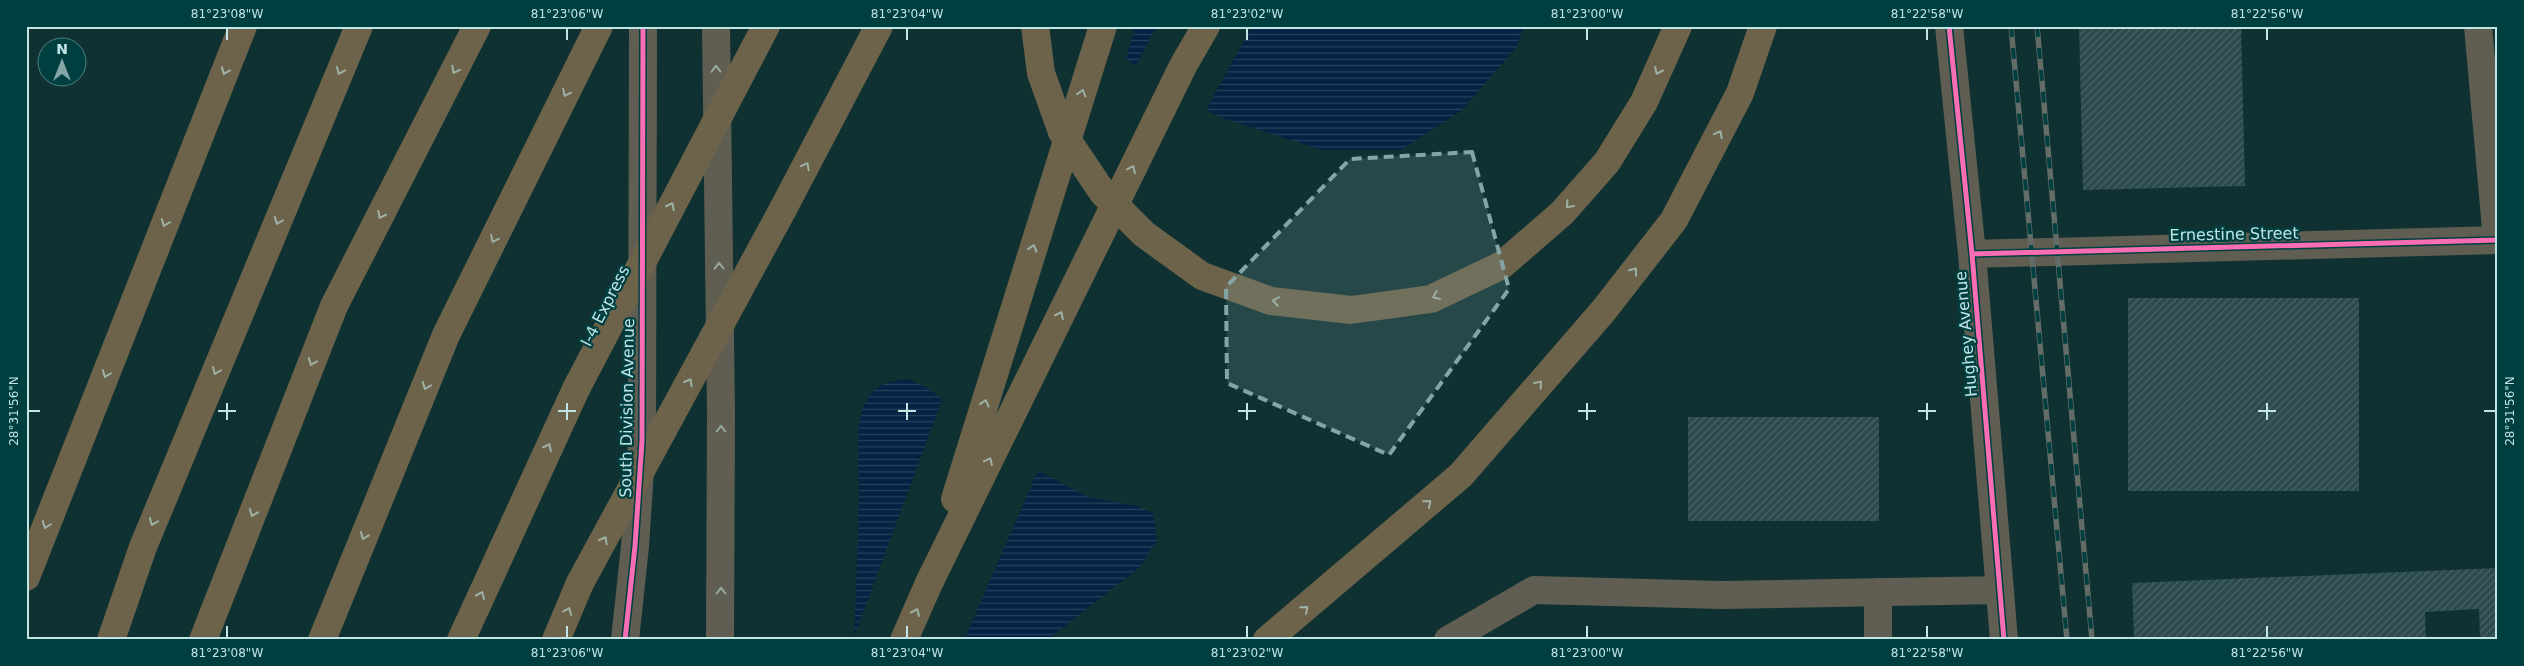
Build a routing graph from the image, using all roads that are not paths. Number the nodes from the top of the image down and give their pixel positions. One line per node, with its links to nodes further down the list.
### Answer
1 (243, 26): 18 (highway, one-way to 18)
2 (359, 26): 22 (highway, one-way to 22)
3 (477, 26): 23 (highway, one-way to 23)
4 (643, 26): 27 (street, South Division Avenue)
5 (716, 26): 28 (street, one-way to 5)
6 (766, 26): 25 (highway, I-4 Express, one-way to 6, bridge)
7 (879, 26): 26 (highway, one-way to 7, bridge)
8 (1035, 26): 11 (highway, one-way to 8)
9 (1103, 26): 19 (highway, one-way to 9, bridge)
10 (1206, 26): 19 (highway, one-way to 10, bridge)
11 (1678, 26)
12 (1763, 26): 30 (highway, one-way to 12)
13 (1949, 26): 17 (street, Hughey Avenue)
14 (2478, 26): 16 (street)
15 (593, 38): 24 (highway, one-way to 24)
16 (2497, 240): 17 (street, Ernestine Street)
17 (1972, 254): 20 (street, Hughey Avenue)
18 (26, 577)
19 (929, 584): 29 (highway, one-way to 19)
20 (2000, 590): 21 (street); 33 (street, Hughey Avenue)
21 (1878, 592): 31 (street); 32 (street)
22 (111, 640)
23 (203, 640)
24 (322, 640)
25 (461, 640)
26 (556, 640)
27 (626, 640)
28 (720, 640)
29 (904, 640)
30 (1268, 640)
31 (1448, 640)
32 (1878, 640)
33 (2004, 640)

